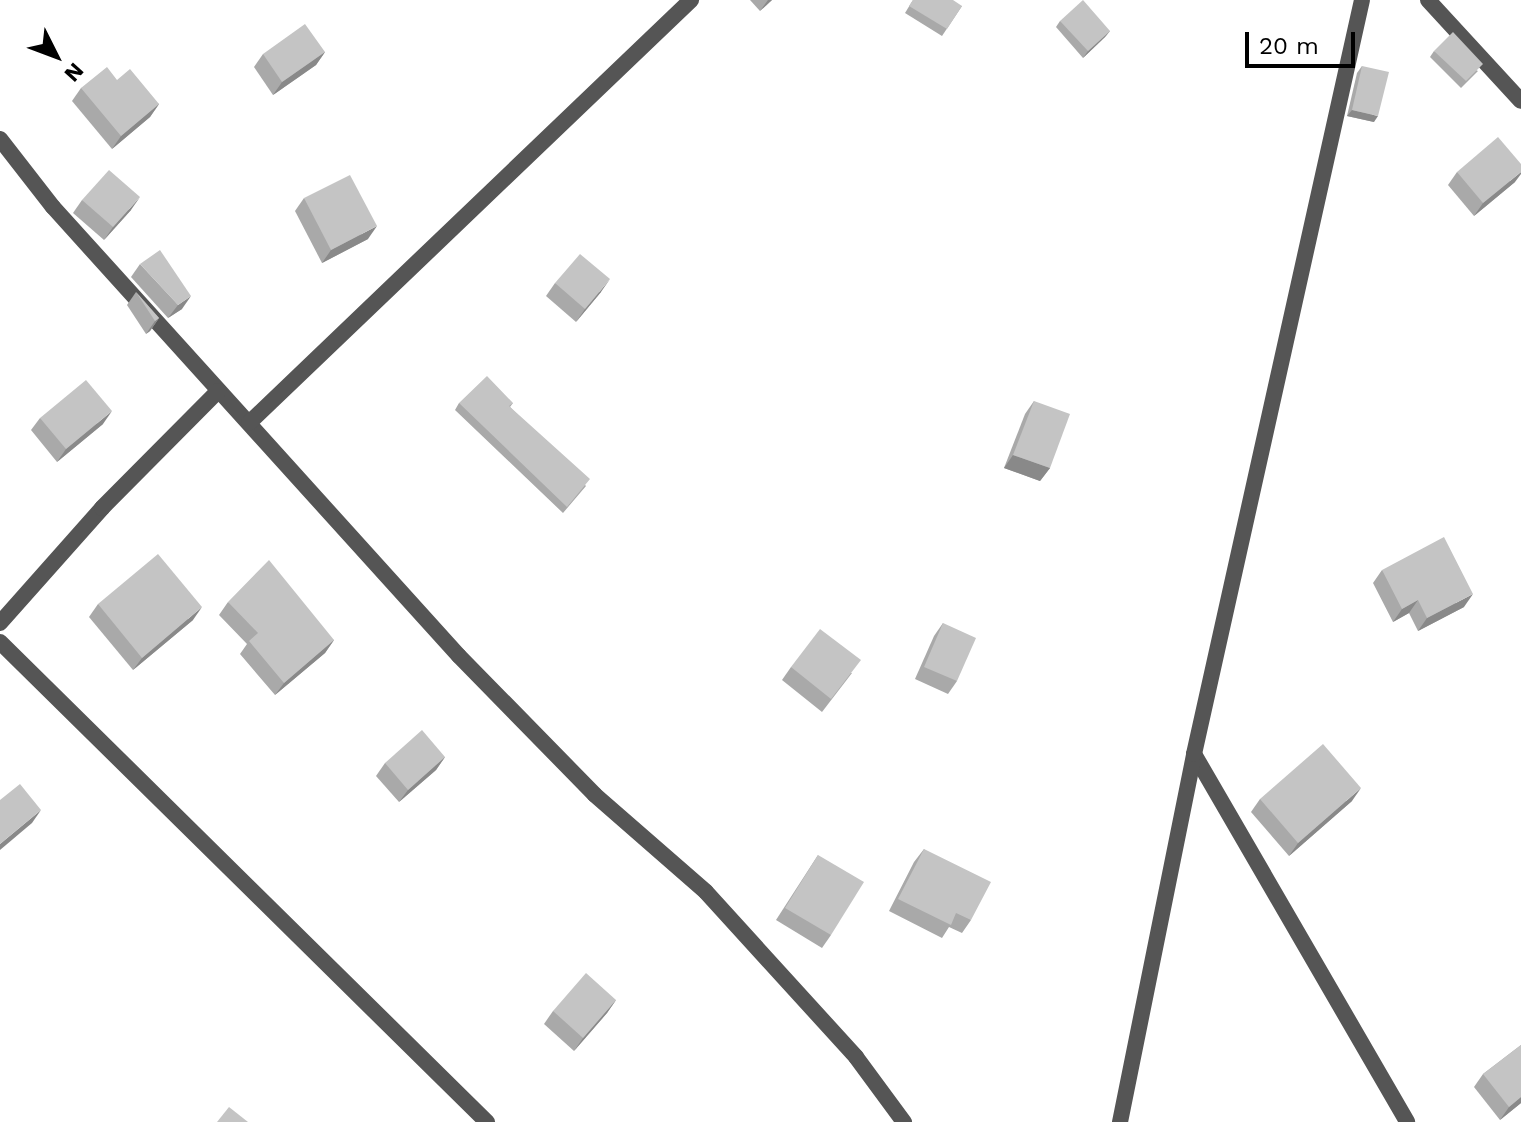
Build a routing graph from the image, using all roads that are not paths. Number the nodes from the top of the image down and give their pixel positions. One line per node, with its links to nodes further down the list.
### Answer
1 (691, 0): 7 (street)
2 (1362, 0): 10 (street)
3 (1428, 0): 4 (street)
4 (1521, 101)
5 (0, 139): 6 (street)
6 (218, 391): 7 (street); 8 (street)
7 (249, 423): 12 (street)
8 (0, 623)
9 (0, 642): 11 (street)
10 (1194, 754): 13 (street); 14 (street)
11 (487, 1122)
12 (904, 1122)
13 (1120, 1122)
14 (1407, 1122)

